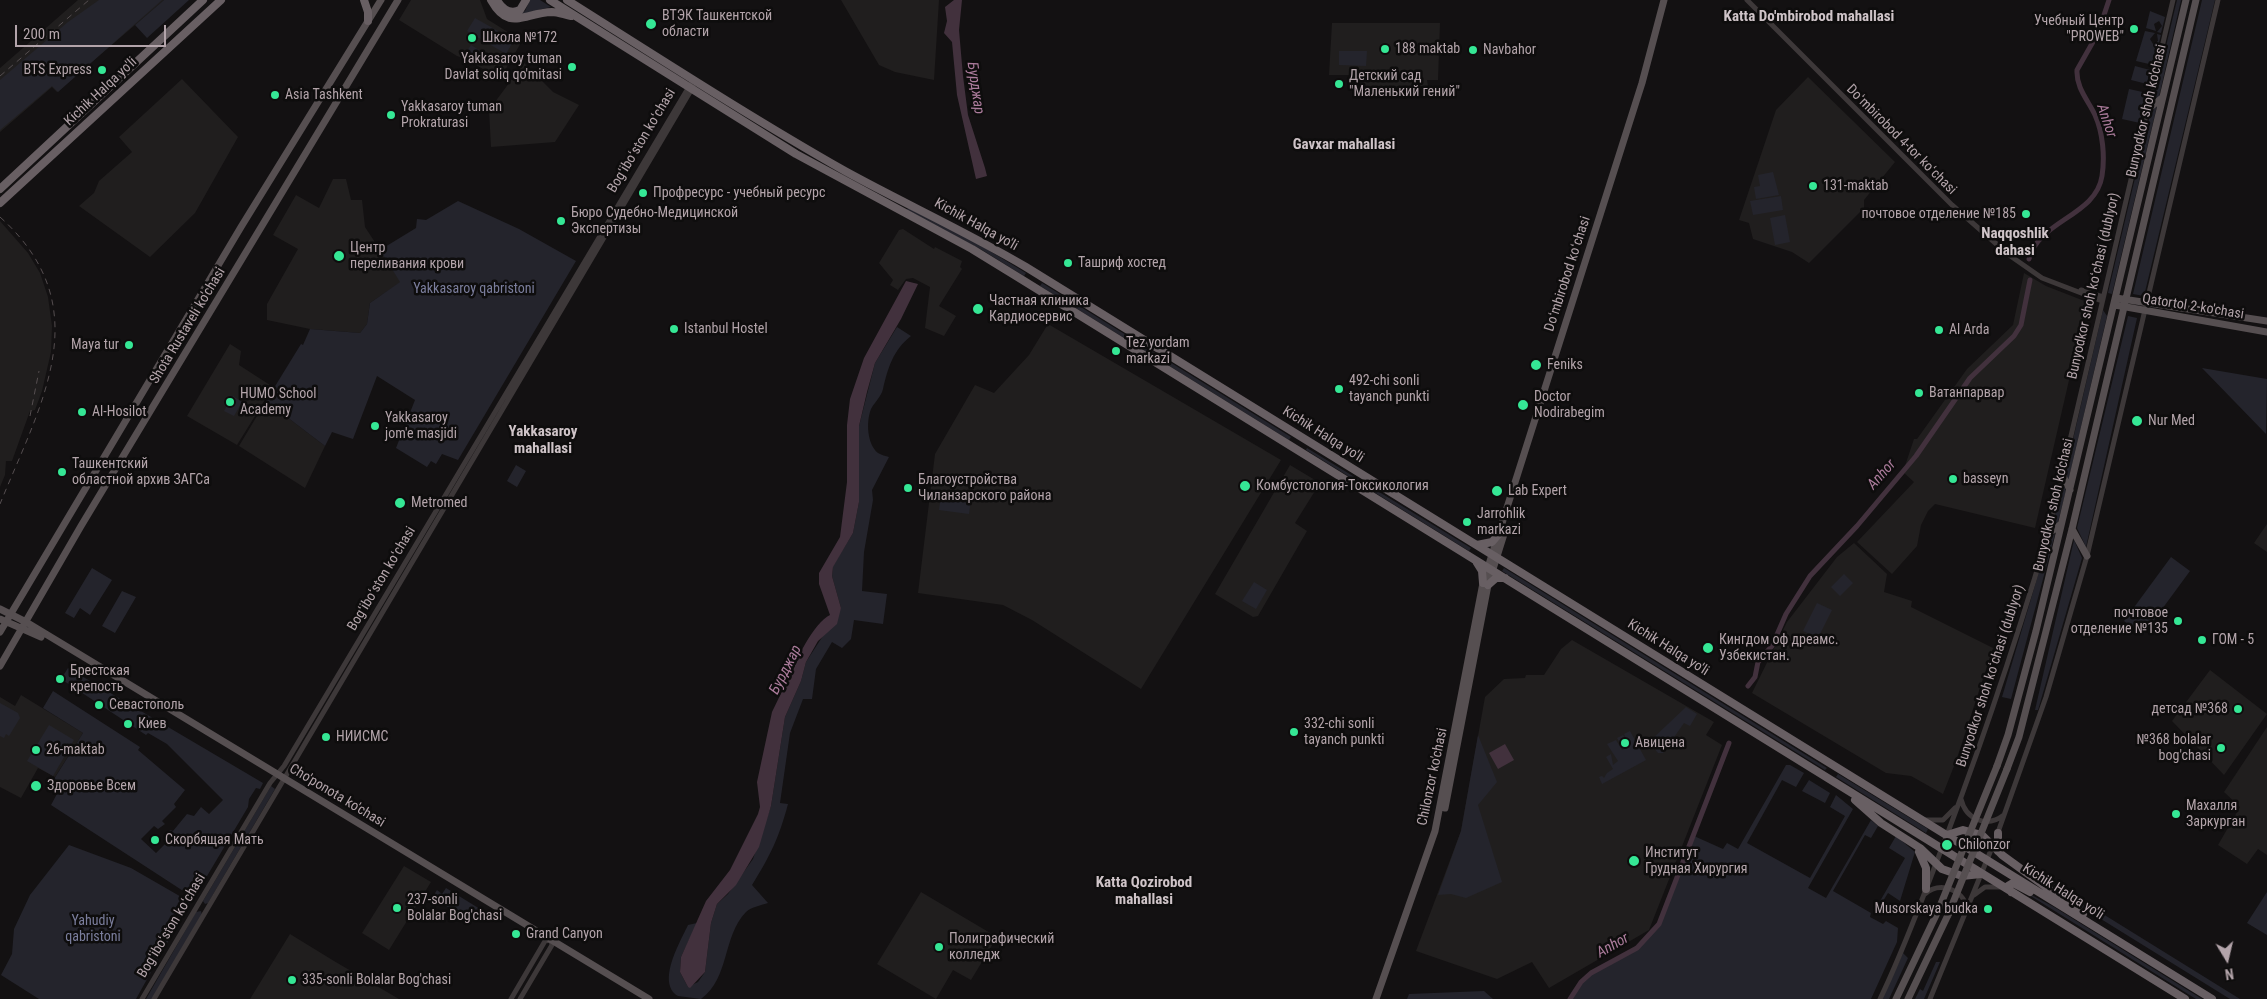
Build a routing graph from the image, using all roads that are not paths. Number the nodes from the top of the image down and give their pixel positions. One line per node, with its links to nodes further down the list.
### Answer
1 (203, 0): 23 (highway, Kichik Halqa yo'li)
2 (221, 0): 25 (highway, Kichik Halqa yo'li)
3 (364, 0): 19 (highway)
4 (381, 0): 19 (main road, Shota Rustaveli ko'chasi)
5 (398, 0): 60 (main road, Shota Rustaveli ko'chasi)
6 (491, 0): 20 (highway)
7 (497, 0): 8 (highway)
8 (526, 0)
9 (550, 0): 20 (highway, Kichik Halqa yo'li)
10 (567, 0): 21 (highway, Kichik Halqa yo'li)
11 (575, 0): 21 (highway)
12 (1664, 0): 49 (main road, Doʻmbirobod koʻchasi)
13 (1668, 0): 51 (main road, Doʻmbirobod koʻchasi)
14 (1747, 0): 35 (street, Doʻmbirobod 4-tor koʻchasi)
15 (2173, 0): 27 (street, Bunyodkor shoh koʻchasi (dublyor))
16 (2186, 0): 26 (main road, Bunyodkor shoh ko'chasi)
17 (2196, 0): 34 (main road, Bunyodkor shoh ko'chasi)
18 (2218, 0): 37 (street)
19 (368, 21): 58 (main road, Shota Rustaveli ko'chasi)
20 (586, 23): 24 (highway, Kichik Halqa yo'li)
21 (613, 29): 22 (highway, Kichik Halqa yo'li)
22 (694, 81): 24 (street, Bogʻiboʻston koʻchasi); 28 (highway, Kichik Halqa yo'li)
23 (108, 87): 25 (highway); 30 (highway, Kichik Halqa yo'li)
24 (689, 89): 29 (highway, Kichik Halqa yo'li); 65 (street, Bogʻiboʻston koʻchasi)
25 (116, 96): 31 (highway, Kichik Halqa yo'li)
26 (2163, 98): 27 (main road); 36 (main road, Bunyodkor shoh ko'chasi)
27 (2148, 108): 35 (street, Bunyodkor shoh koʻchasi (dublyor))
28 (860, 178): 29 (highway); 32 (highway, Kichik Halqa yo'li)
29 (855, 187): 33 (highway, Kichik Halqa yo'li)
30 (0, 189)
31 (0, 203)
32 (1038, 274): 33 (highway); 42 (highway, Kichik Halqa yo'li)
33 (1031, 285): 43 (highway, Kichik Halqa yo'li)
34 (2127, 298): 36 (main road, Qatortol 2-ko'chasi); 37 (main road, Qatortol 2-ko'chasi); 38 (main road, Bunyodkor shoh ko'chasi)
35 (2103, 299): 44 (street, Bunyodkor shoh koʻchasi (dublyor))
36 (2116, 302): 38 (main road, Qatortol 2-ko'chasi); 45 (main road, Bunyodkor shoh ko'chasi)
37 (2146, 302): 39 (street); 40 (main road, Qatortol 2-ko'chasi)
38 (2125, 309): 39 (main road, Qatortol 2-ko'chasi); 47 (main road, Bunyodkor shoh ko'chasi)
39 (2144, 312): 41 (main road, Qatortol 2-ko'chasi); 52 (street)
40 (2267, 321)
41 (2267, 332)
42 (1302, 437): 43 (highway); 50 (highway, Kichik Halqa yo'li)
43 (1295, 449): 53 (highway, Kichik Halqa yo'li)
44 (2062, 474): 45 (main road); 48 (street, Bunyodkor shoh koʻchasi (dublyor))
45 (2070, 490): 46 (main road, Bunyodkor shoh ko'chasi)
46 (2062, 524): 48 (main road); 97 (main road, Bunyodkor shoh ko'chasi, bridge)
47 (2072, 529): 52 (main road); 98 (main road, Bunyodkor shoh ko'chasi, bridge)
48 (2048, 534): 67 (street, Bunyodkor shoh koʻchasi (dublyor))
49 (1498, 535): 50 (highway); 51 (main road, Doʻmbirobod koʻchasi)
50 (1477, 545): 51 (highway, Kichik Halqa yo'li)
51 (1494, 556): 54 (main road, Chilonzor ko'chasi); 63 (highway, Kichik Halqa yo'li)
52 (2087, 556): 68 (street)
53 (1476, 561): 54 (highway, Kichik Halqa yo'li); 56 (highway)
54 (1490, 569): 55 (highway, Kichik Halqa yo'li); 56 (main road, Chilonzor ko'chasi)
55 (1505, 578): 56 (highway); 64 (highway, Kichik Halqa yo'li)
56 (1486, 584): 87 (main road, Chilonzor ko'chasi)
57 (0, 609): 58 (main road, Cho'ponota ko'chasi)
58 (11, 614): 59 (main road, Shota Rustaveli ko'chasi); 60 (main road, Cho'ponota ko'chasi)
59 (3, 621): 60 (main road, Cho'ponota ko'chasi); 61 (main road, Shota Rustaveli ko'chasi)
60 (24, 625): 62 (main road, Shota Rustaveli ko'chasi); 65 (main road, Cho'ponota ko'chasi)
61 (0, 632)
62 (0, 666)
63 (1830, 763): 64 (highway); 69 (highway, Kichik Halqa yo'li)
64 (1822, 775): 66 (highway, Kichik Halqa yo'li)
65 (280, 778): 81 (street, Bogʻiboʻston koʻchasi); 84 (street, Bogʻiboʻston koʻchasi); 85 (main road, Cho'ponota ko'chasi)
66 (1838, 785): 72 (highway); 74 (highway, Kichik Halqa yo'li)
67 (1961, 799): 68 (street); 69 (street); 71 (street, Bunyodkor shoh koʻchasi (dublyor))
68 (2004, 815): 70 (street)
69 (1921, 819): 71 (highway, Kichik Halqa yo'li)
70 (1998, 833): 73 (highway)
71 (1947, 835): 73 (highway); 74 (street, Bunyodkor shoh koʻchasi (dublyor)); 75 (highway, Kichik Halqa yo'li)
72 (1911, 842): 76 (highway); 78 (highway)
73 (1996, 848): 75 (street); 86 (highway)
74 (1942, 849): 76 (street, Bunyodkor shoh koʻchasi (dublyor)); 77 (highway, Kichik Halqa yo'li)
75 (1987, 860): 77 (street); 82 (highway, Kichik Halqa yo'li)
76 (1936, 864): 77 (highway); 78 (street, Bunyodkor shoh koʻchasi (dublyor))
77 (1982, 874): 79 (highway, Kichik Halqa yo'li); 83 (street)
78 (1926, 889): 80 (street, Bunyodkor shoh koʻchasi (dublyor))
79 (2012, 892): 82 (highway); 83 (street); 100 (highway, Kichik Halqa yo'li)
80 (1923, 897): 83 (street); 96 (street, Bunyodkor shoh koʻchasi (dublyor))
81 (198, 904): 84 (street); 88 (street, Bogʻiboʻston koʻchasi)
82 (2060, 905): 86 (highway, Kichik Halqa yo'li)
83 (1968, 906): 99 (street)
84 (207, 910): 89 (street, Bogʻiboʻston koʻchasi)
85 (550, 942): 90 (street); 91 (street); 92 (main road, Cho'ponota ko'chasi); 93 (main road, Cho'ponota ko'chasi)
86 (2120, 942): 101 (highway, Kichik Halqa yo'li)
87 (1391, 964): 94 (main road, Chilonzor ko'chasi); 95 (main road, Chilonzor ko'chasi)
88 (142, 999)
89 (154, 999)
90 (510, 999)
91 (520, 999)
92 (641, 999)
93 (649, 999)
94 (1376, 999)
95 (1381, 999)
96 (1880, 999)
97 (1896, 999)
98 (1908, 999)
99 (1930, 999)
100 (2185, 999)
101 (2212, 999)

